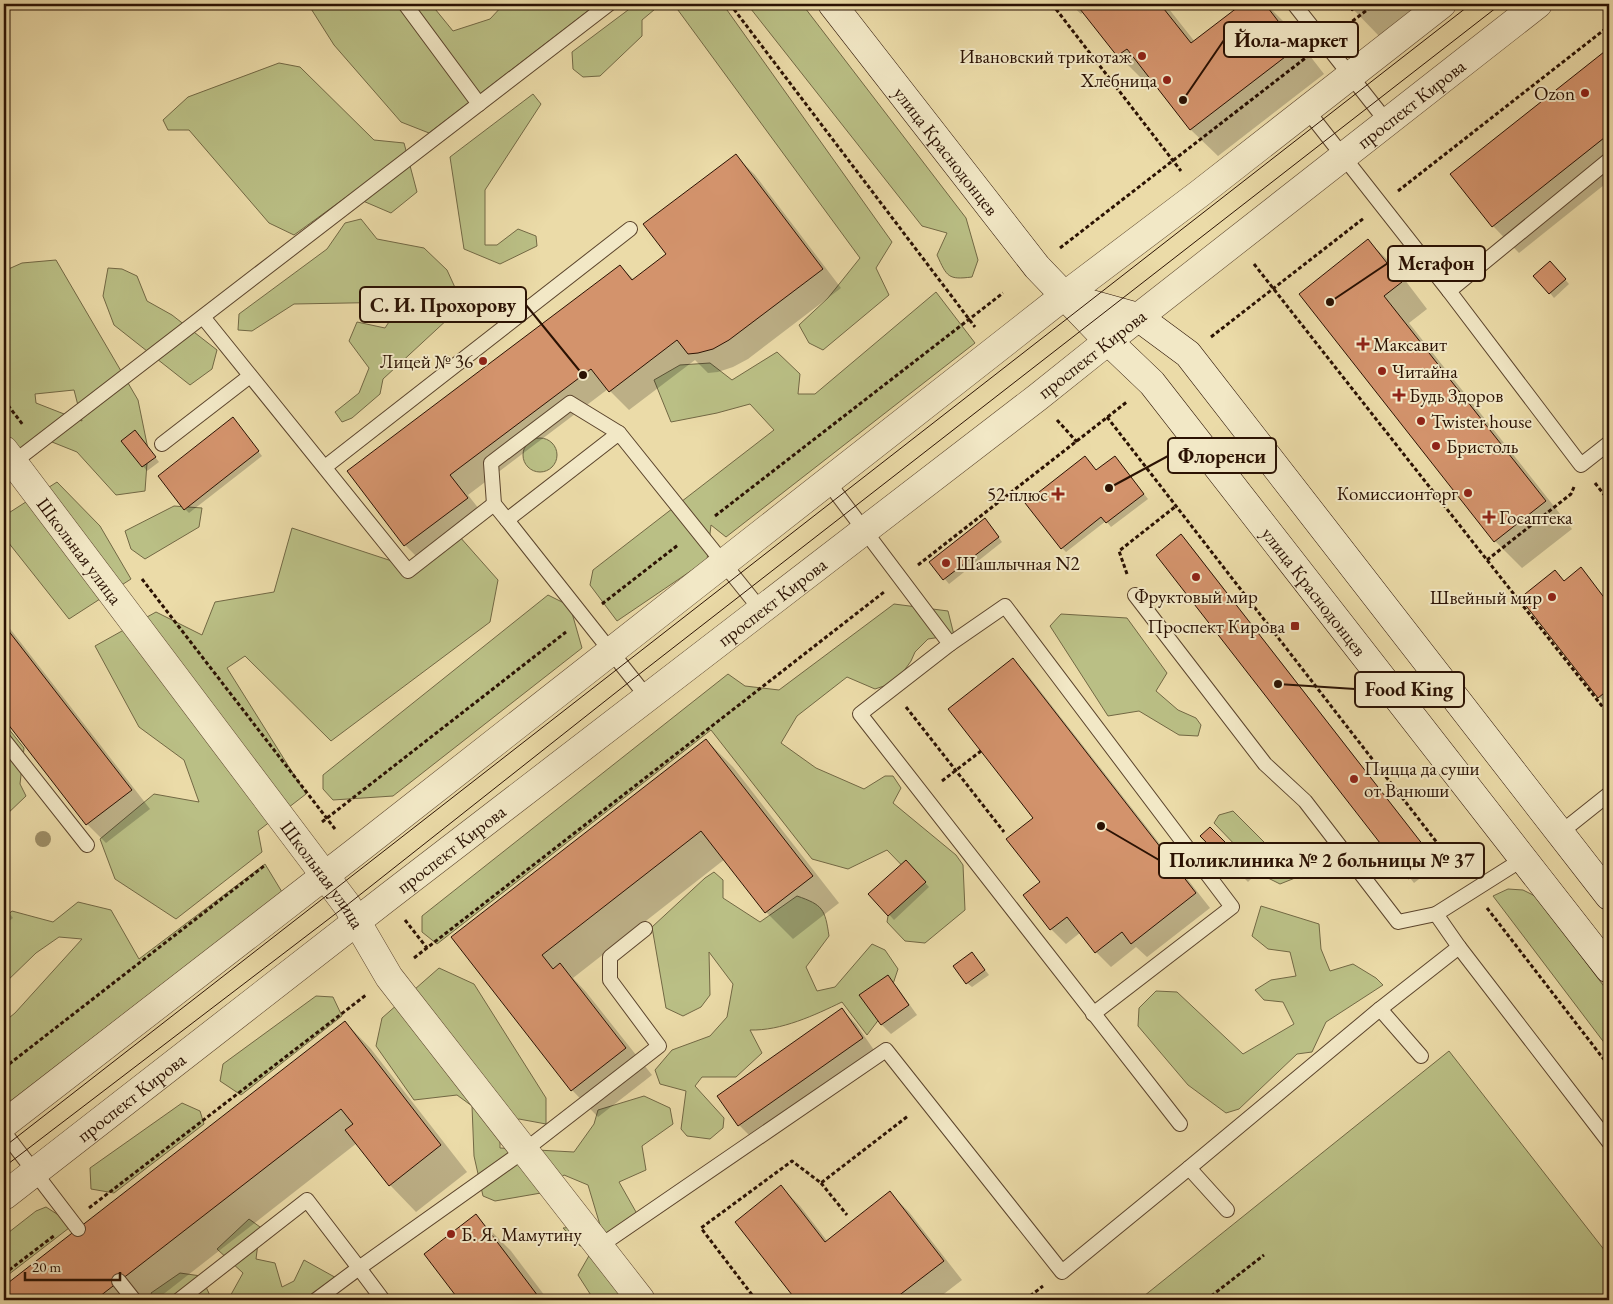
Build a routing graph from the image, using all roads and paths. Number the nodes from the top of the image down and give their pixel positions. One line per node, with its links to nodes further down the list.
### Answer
1 (405, 4): 13 (lane)
2 (609, 4): 13 (lane)
3 (730, 4): 30 (path)
4 (832, 4): 27 (street, улица Краснодонцев)
5 (1052, 4): 17 (path)
6 (1294, 4): 11 (lane)
7 (1376, 4): 11 (path)
8 (1442, 4): 12 (street)
9 (1538, 4): 15 (street, проспект Кирова)
10 (1609, 26): 20 (path)
11 (1326, 42): 12 (lane); 17 (path)
12 (1350, 75): 14 (street); 15 (lane)
13 (479, 104): 28 (lane)
14 (1306, 109): 16 (lane); 27 (street)
15 (1387, 122): 16 (street, проспект Кирова)
16 (1342, 157): 20 (lane); 29 (street, проспект Кирова)
17 (1173, 160): 19 (path); 22 (path)
18 (1609, 160): 25 (lane)
19 (1182, 172)
20 (1381, 205): 24 (path); 25 (lane)
21 (630, 229): 46 (lane)
22 (1055, 252)
23 (1249, 258): 24 (path)
24 (1273, 288): 32 (path); 53 (path)
25 (1449, 291): 45 (lane)
26 (1003, 293): 30 (path)
27 (1064, 296): 29 (street); 33 (street, улица Краснодонцев); 47 (street)
28 (202, 317): 34 (lane); 42 (lane)
29 (1138, 317): 33 (street, проспект Кирова); 73 (street)
30 (968, 320): 31 (path); 51 (path)
31 (980, 332)
32 (1206, 340)
33 (1108, 341): 52 (street, проспект Кирова); 76 (street, улица Краснодонцев)
34 (250, 376): 43 (lane); 46 (lane)
35 (1133, 397): 37 (path)
36 (4, 400): 42 (path)
37 (1107, 417): 40 (path); 49 (path)
38 (1056, 418): 40 (path)
39 (619, 433): 48 (lane); 50 (lane); 51 (lane)
40 (1076, 442): 56 (path)
41 (1609, 443): 45 (lane)
42 (38, 444): 44 (lane)
43 (162, 444)
44 (7, 461): 78 (street, Школьная улица)
45 (1581, 465): 53 (path)
46 (325, 467): 48 (lane)
47 (828, 482): 52 (lane); 54 (street)
48 (494, 504): 50 (lane)
49 (1176, 506): 57 (path); 80 (path)
50 (507, 520): 59 (lane)
51 (697, 530): 54 (lane); 59 (path)
52 (864, 531): 56 (lane); 58 (street, проспект Кирова)
53 (1487, 560): 64 (path)
54 (724, 564): 58 (lane); 61 (street)
55 (140, 577): 70 (path)
56 (900, 579): 60 (lane); 87 (path)
57 (1136, 595): 83 (lane)
58 (760, 610): 63 (street, проспект Кирова)
59 (584, 618): 61 (lane); 70 (path)
60 (950, 644): 62 (lane); 93 (lane)
61 (610, 651): 63 (lane); 78 (street)
62 (892, 689): 67 (path); 69 (lane)
63 (647, 698): 85 (street, проспект Кирова)
64 (1609, 715)
65 (4, 740): 75 (lane)
66 (981, 751): 67 (path)
67 (955, 771): 69 (path); 72 (path)
68 (1609, 794): 73 (lane)
69 (923, 796): 93 (lane)
70 (327, 818): 71 (path); 74 (path)
71 (320, 823)
72 (1004, 832)
73 (1560, 833): 82 (street)
74 (340, 835)
75 (87, 845)
76 (1523, 859): 80 (lane); 90 (street, улица Краснодонцев)
77 (264, 866): 96 (path)
78 (324, 875): 85 (street, Школьная улица); 98 (street)
79 (4, 886): 81 (path)
80 (1474, 891): 83 (lane); 95 (path)
81 (8, 892)
82 (1609, 896)
83 (1436, 914): 88 (lane)
84 (405, 919): 87 (path)
85 (356, 922): 102 (street, Школьная улица); 104 (street, проспект Кирова)
86 (645, 929): 102 (lane)
87 (427, 948): 89 (path)
88 (1459, 948): 92 (lane); 101 (lane)
89 (409, 962)
90 (1609, 969)
91 (370, 992): 109 (path)
92 (1380, 1010): 94 (lane); 103 (lane)
93 (1093, 1014): 99 (lane)
94 (1421, 1056)
95 (1609, 1066)
96 (4, 1068)
97 (927, 1101): 103 (lane); 105 (path); 110 (lane)
98 (4, 1124)
99 (1180, 1124)
100 (4, 1132): 104 (lane)
101 (1609, 1142)
102 (525, 1150): 110 (street, Школьная улица); 112 (lane)
103 (1190, 1168): 107 (lane)
104 (34, 1173): 106 (street, проспект Кирова); 109 (lane)
105 (821, 1183): 108 (path); 122 (path)
106 (4, 1196)
107 (1227, 1210)
108 (847, 1215)
109 (75, 1225): 113 (path)
110 (600, 1246): 121 (street, Школьная улица)
111 (1264, 1255): 123 (path)
112 (359, 1268): 117 (lane); 118 (lane); 119 (lane)
113 (4, 1274)
114 (119, 1281): 116 (lane)
115 (455, 1295): 120 (path)
116 (134, 1300)
117 (179, 1300)
118 (316, 1300)
119 (383, 1300)
120 (448, 1300)
121 (641, 1300)
122 (756, 1300)
123 (1206, 1300)

